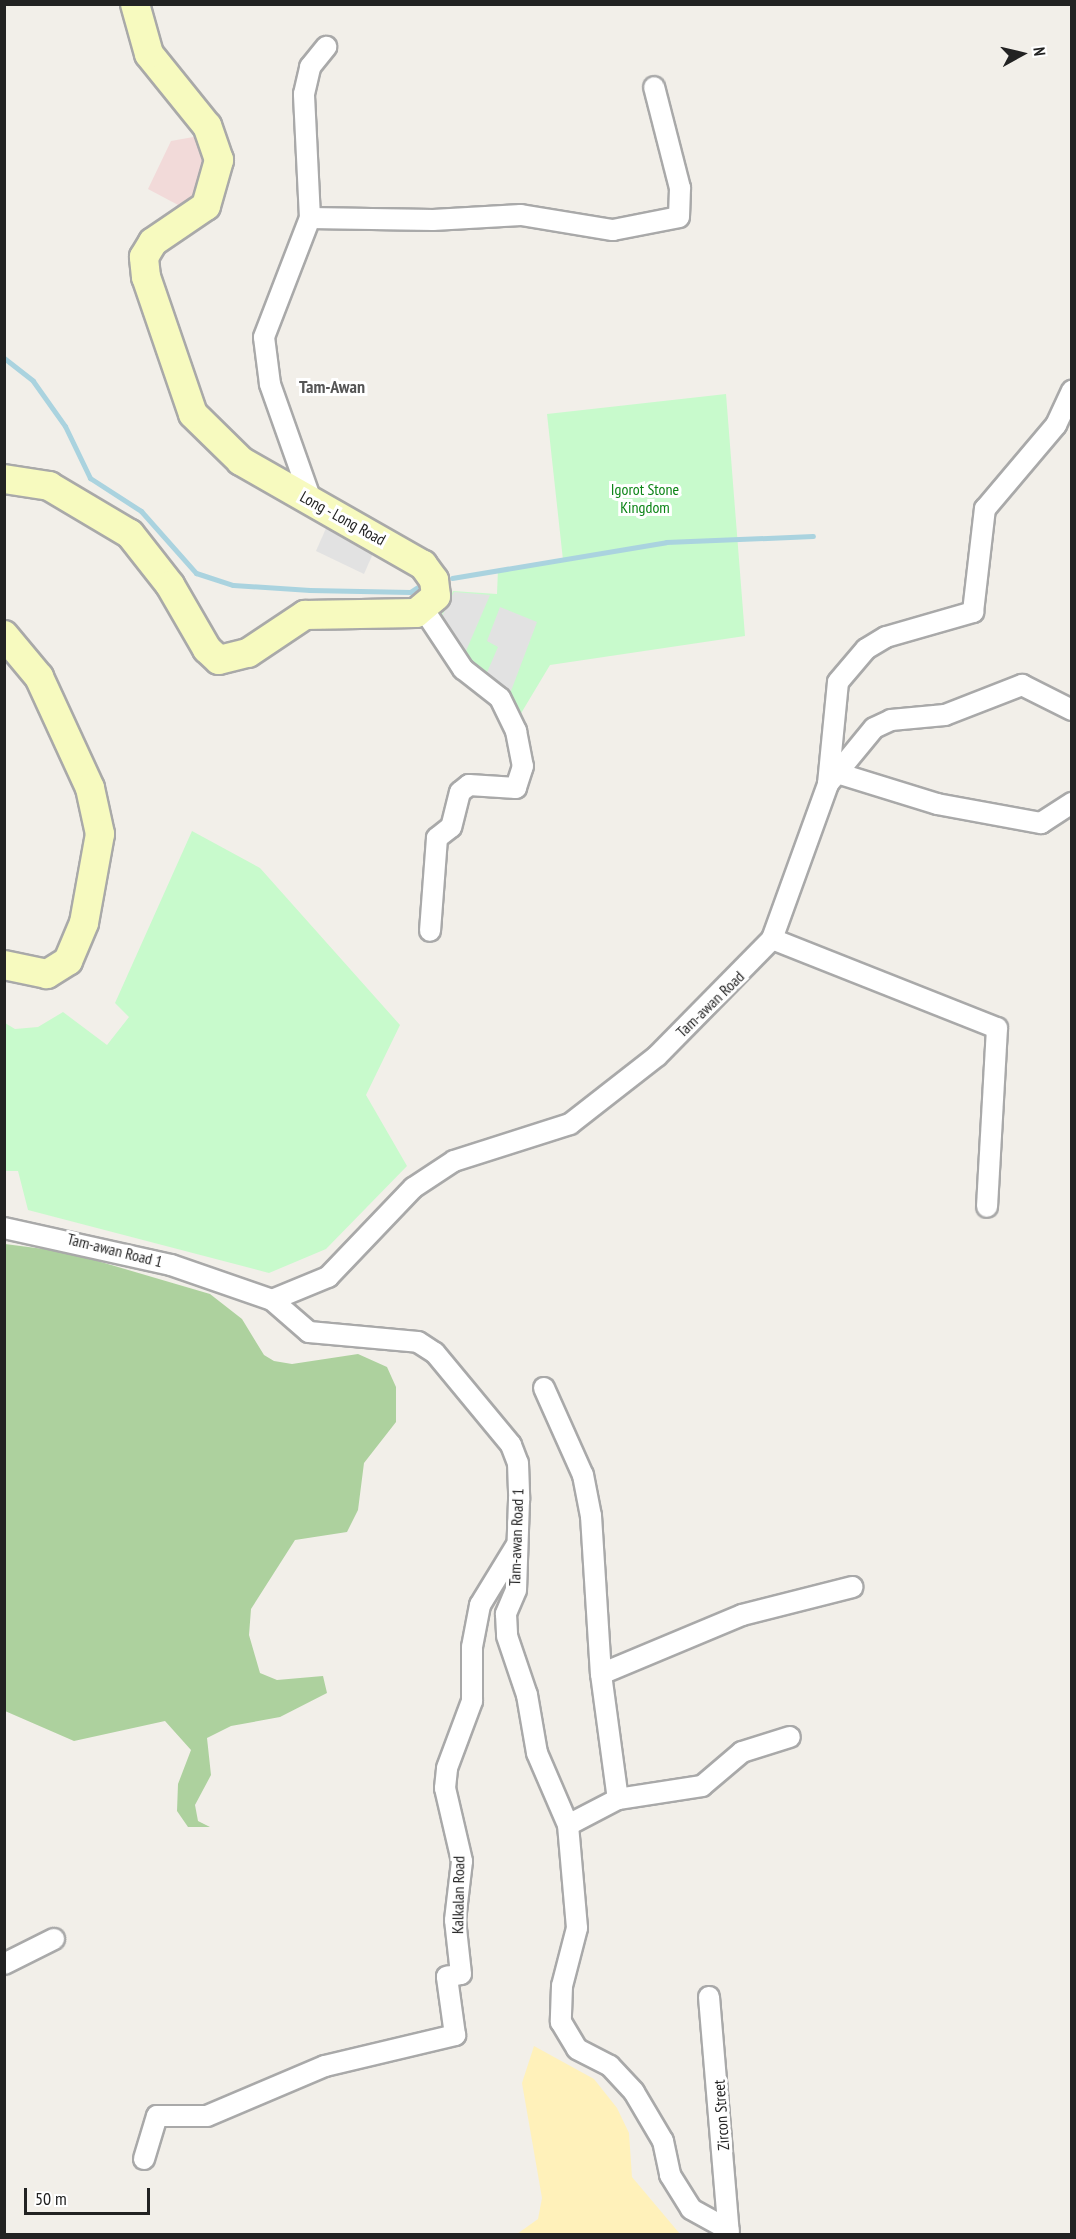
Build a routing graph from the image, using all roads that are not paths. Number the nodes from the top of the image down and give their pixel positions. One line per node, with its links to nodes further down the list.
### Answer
1 (135, 4): 7 (main road, Long - Long Road)
2 (326, 47): 4 (street)
3 (654, 87): 4 (street)
4 (310, 218): 7 (street)
5 (1071, 390): 11 (street)
6 (4, 480): 8 (main road)
7 (311, 500): 8 (main road, Long - Long Road)
8 (424, 610): 13 (street)
9 (4, 635): 15 (main road)
10 (1071, 710): 11 (street, Tam-awan Road)
11 (833, 778): 12 (street); 14 (street, Tam-awan Road)
12 (1071, 804)
13 (430, 931)
14 (772, 939): 16 (street); 18 (street, Tam-awan Road)
15 (4, 965)
16 (987, 1207)
17 (4, 1227): 18 (street, Tam-awan Road 1)
18 (272, 1300): 20 (street, Tam-awan Road 1)
19 (544, 1388): 22 (street)
20 (516, 1546): 25 (street, Tam-awan Road 1); 29 (street, Kalkalan Road)
21 (853, 1587): 22 (street)
22 (602, 1674): 24 (street)
23 (790, 1737): 24 (street)
24 (618, 1799): 25 (street)
25 (568, 1825): 30 (street, Tam-awan Road 1)
26 (54, 1939): 27 (street)
27 (4, 1964)
28 (709, 1997): 30 (street, Zircon Street)
29 (144, 2159)
30 (729, 2232)

